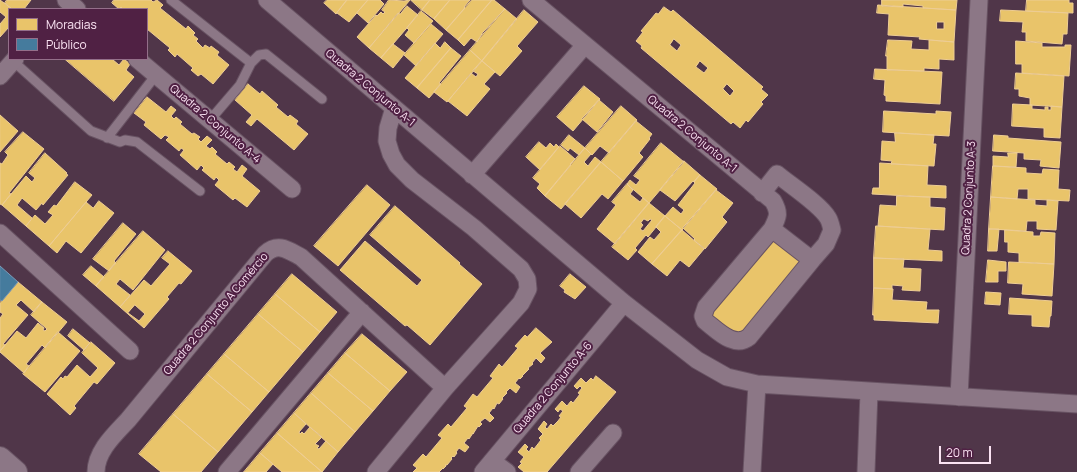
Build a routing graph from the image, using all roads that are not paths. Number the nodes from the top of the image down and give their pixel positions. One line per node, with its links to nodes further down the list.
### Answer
1 (66, 0): 6 (street); 7 (street)
2 (171, 0): 11 (lane)
3 (267, 0): 15 (street, Quadra 2 Conjunto A-1)
4 (531, 0): 8 (street, Quadra 2 Conjunto A-1)
5 (979, 0): 31 (street, Quadra 2 Conjunto A-3)
6 (59, 8)
7 (76, 8)
8 (585, 45): 18 (street); 21 (street, Quadra 2 Conjunto A-1)
9 (14, 60): 13 (street); 17 (lane)
10 (138, 60): 12 (street, Quadra 2 Conjunto A-4)
11 (251, 63): 14 (lane); 16 (lane)
12 (156, 75): 16 (street, Quadra 2 Conjunto A-4); 17 (lane)
13 (0, 76)
14 (322, 99)
15 (394, 108): 18 (street, Quadra 2 Conjunto A-1); 29 (street)
16 (210, 120): 19 (street, Quadra 2 Conjunto A-4)
17 (107, 138): 20 (lane)
18 (472, 175): 25 (street, Quadra 2 Conjunto A-1)
19 (292, 189)
20 (200, 191)
21 (762, 193): 22 (street, Quadra 2 Conjunto A-1); 24 (street)
22 (772, 228): 24 (street); 24 (street)
23 (0, 233): 27 (street)
24 (812, 260)
25 (624, 304): 28 (street, Quadra 2 Conjunto A-1); 35 (street, Quadra 2 Conjunto A-6)
26 (362, 312): 29 (street, Quadra 2 Conjunto A Comércio); 37 (street, Quadra 2 Conjunto A Comércio); 38 (street)
27 (130, 351)
28 (757, 384): 30 (street, Quadra 2 Conjunto A-1); 42 (street)
29 (445, 388): 39 (street)
30 (870, 392): 31 (street, Quadra 2 Conjunto A-1); 43 (street)
31 (960, 397): 32 (street, Quadra 2 Conjunto A-1)
32 (1077, 404)
33 (613, 433): 41 (street)
34 (0, 458): 36 (main road)
35 (488, 467): 40 (street)
36 (16, 472)
37 (96, 472)
38 (227, 472)
39 (376, 472)
40 (507, 472)
41 (579, 472)
42 (752, 472)
43 (866, 472)

